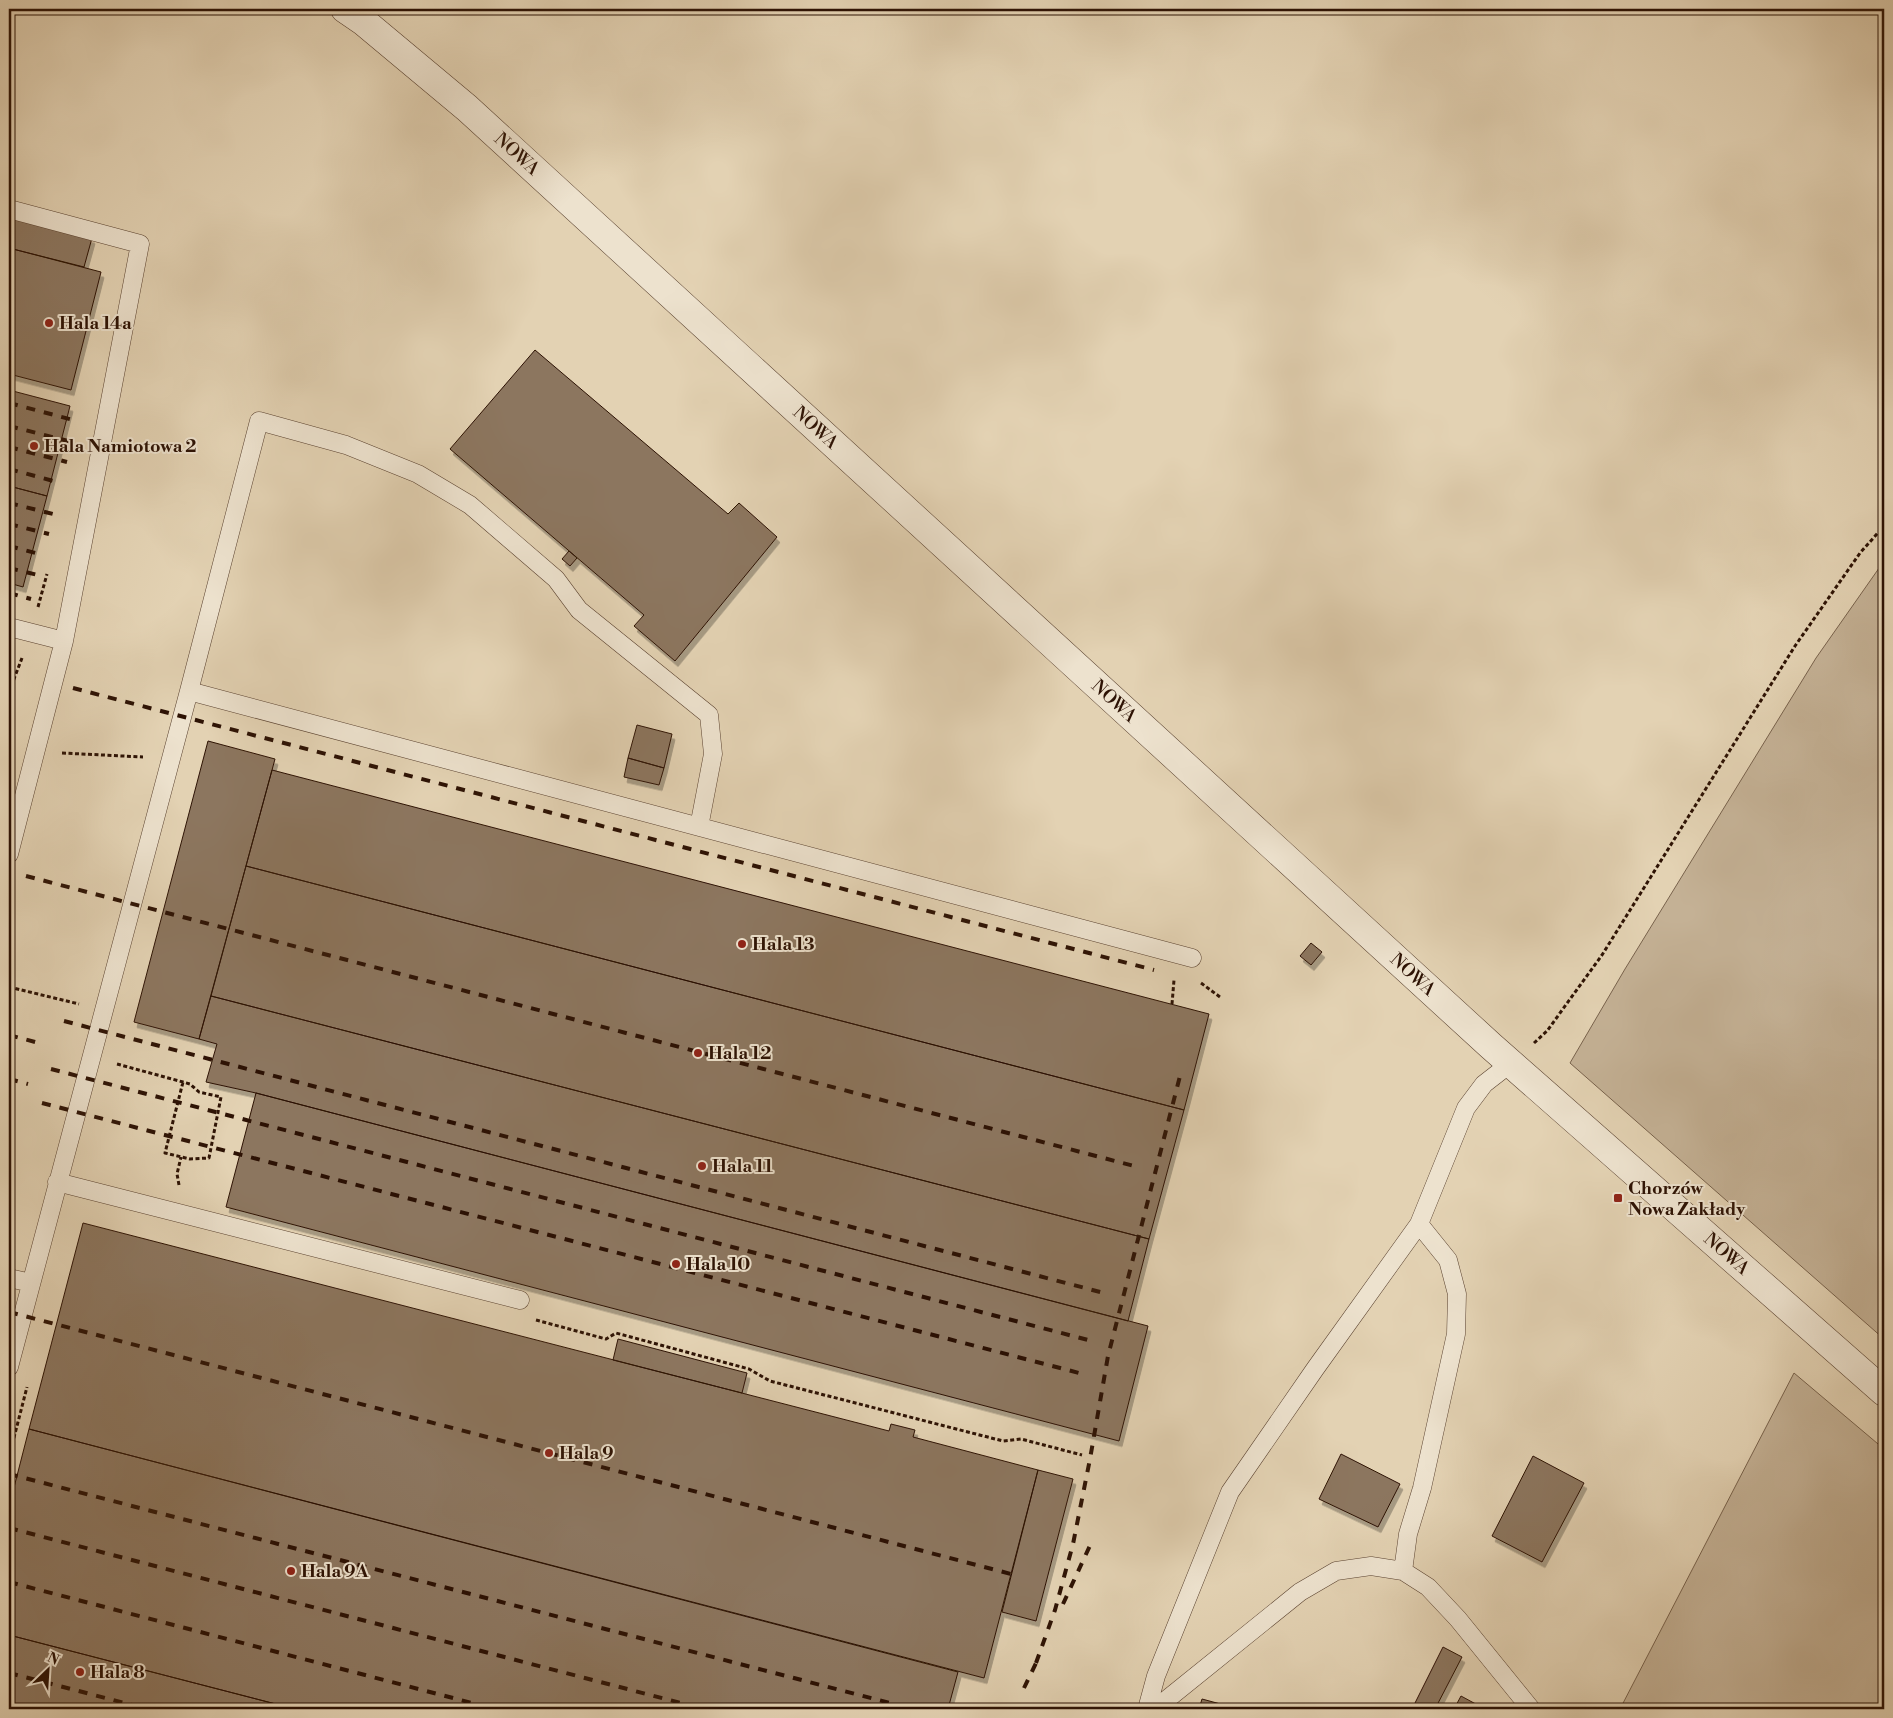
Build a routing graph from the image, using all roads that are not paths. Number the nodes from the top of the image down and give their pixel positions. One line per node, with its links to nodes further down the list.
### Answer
1 (344, 9): 9 (street, NOWA)
2 (9, 209): 4 (lane)
3 (9, 627): 4 (lane)
4 (64, 641): 7 (lane)
5 (189, 692): 6 (lane); 6 (lane); 10 (lane)
6 (698, 827): 8 (lane)
7 (9, 854)
8 (1192, 958)
9 (1511, 1063): 11 (lane); 16 (street, NOWA)
10 (58, 1182): 13 (lane); 14 (lane)
11 (1419, 1224): 17 (lane); 18 (lane)
12 (9, 1278): 13 (lane)
13 (31, 1284): 15 (lane)
14 (520, 1300)
15 (9, 1367)
16 (1884, 1392)
17 (1403, 1571): 19 (lane); 20 (lane)
18 (1148, 1709)
19 (1155, 1709)
20 (1531, 1709)

